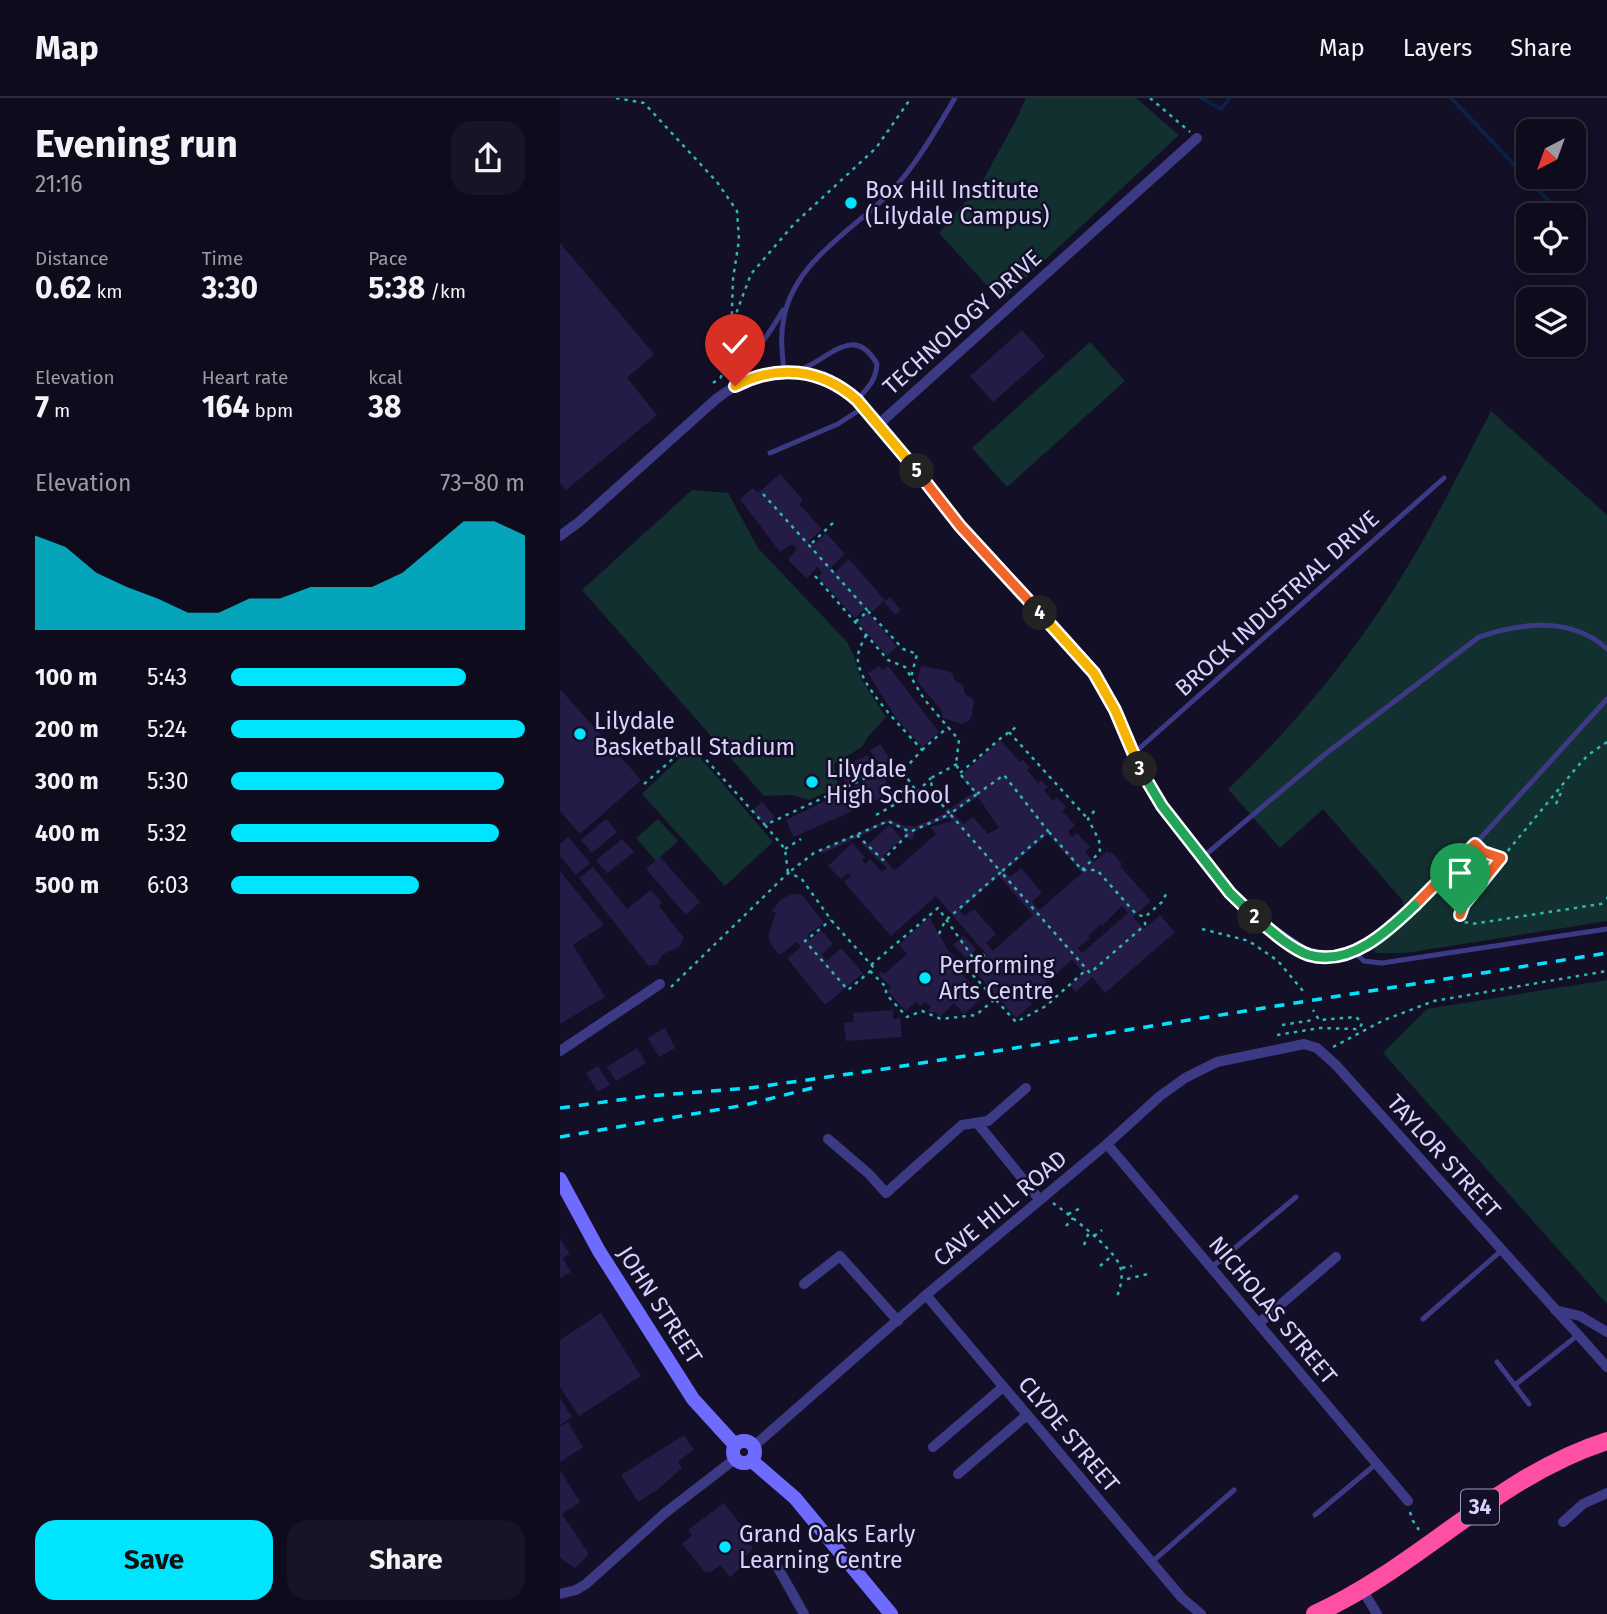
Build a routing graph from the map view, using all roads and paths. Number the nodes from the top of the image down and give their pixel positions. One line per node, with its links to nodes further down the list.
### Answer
1 (616, 98): 7 (path)
2 (911, 98): 7 (path)
3 (955, 98): 6 (lane)
4 (1150, 98): 5 (path)
5 (1197, 138): 13 (street, TECHNOLOGY DRIVE)
6 (788, 301): 8 (lane); 11 (lane)
7 (731, 341): 10 (path); 11 (path)
8 (784, 371): 9 (street); 11 (street)
9 (797, 372): 12 (street); 12 (lane)
10 (713, 383)
11 (735, 386): 18 (street)
12 (860, 403): 13 (street); 14 (lane)
13 (879, 424): 35 (street)
14 (771, 453)
15 (1444, 478): 35 (lane, BROCK INDUSTRIAL DRIVE)
16 (763, 494): 23 (path)
17 (836, 520): 21 (path)
18 (579, 522): 19 (street); 20 (street)
19 (560, 536)
20 (560, 543)
21 (811, 543)
22 (815, 576): 24 (path)
23 (868, 611): 24 (path); 28 (path)
24 (855, 622): 25 (path)
25 (866, 635): 28 (path); 34 (path)
26 (1607, 639): 27 (lane)
27 (1604, 647): 56 (lane)
28 (911, 677): 31 (path)
29 (1607, 699): 54 (lane)
30 (1019, 725): 32 (path)
31 (949, 727): 34 (path); 36 (path)
32 (1009, 732): 38 (path); 48 (path)
33 (1607, 742): 40 (path)
34 (922, 750): 37 (path)
35 (1133, 754): 56 (street)
36 (958, 764): 38 (path); 39 (path)
37 (901, 773): 42 (path); 49 (path)
38 (960, 773): 43 (path)
39 (931, 778): 42 (path); 46 (path)
40 (1566, 782): 44 (path); 57 (path)
41 (644, 784): 49 (path)
42 (916, 792): 47 (path)
43 (978, 794): 46 (path); 50 (path)
44 (1556, 804)
45 (1095, 810): 48 (path)
46 (950, 814): 51 (path); 60 (path)
47 (876, 815)
48 (1088, 819): 59 (path)
49 (765, 825): 55 (path)
50 (1048, 831): 59 (path); 60 (path)
51 (910, 832): 52 (path); 52 (path)
52 (857, 835): 61 (path)
53 (801, 839): 55 (path)
54 (1475, 844): 57 (path); 70 (lane)
55 (785, 849): 61 (path)
56 (1204, 856): 70 (street)
57 (1501, 858): 58 (path); 63 (path)
58 (1509, 861)
59 (1082, 870): 64 (path)
60 (1001, 872): 66 (path); 74 (path)
61 (788, 873): 65 (path); 77 (path)
62 (1167, 891): 64 (path)
63 (1607, 900)
64 (1145, 917): 74 (path)
65 (831, 920): 73 (path); 75 (path)
66 (945, 921): 69 (path); 72 (path); 73 (path)
67 (1202, 929): 78 (path)
68 (1607, 929): 70 (lane)
69 (939, 934)
70 (1354, 951)
71 (985, 956): 72 (path)
72 (974, 959): 79 (path)
73 (871, 965): 75 (path)
74 (1087, 969): 79 (path)
75 (870, 971): 79 (path)
76 (1607, 971): 86 (path)
77 (663, 988): 85 (street)
78 (1303, 991)
79 (995, 999)
80 (1313, 1010): 83 (path)
81 (1313, 1020): 82 (path)
82 (1282, 1025)
83 (1277, 1035)
84 (1296, 1045): 86 (street, TAYLOR STREET); 90 (street, CAVE HILL ROAD)
85 (560, 1051)
86 (1322, 1053): 104 (street, TAYLOR STREET)
87 (1026, 1088): 88 (street)
88 (978, 1124): 89 (street); 94 (street)
89 (828, 1139)
90 (1107, 1144): 94 (street, CAVE HILL ROAD); 109 (street, NICHOLAS STREET)
91 (560, 1166): 92 (main road, JOHN STREET)
92 (561, 1182): 132 (main road, JOHN STREET)
93 (1296, 1197): 109 (lane)
94 (1042, 1198): 96 (path); 116 (street, CAVE HILL ROAD)
95 (1083, 1207): 96 (path)
96 (1068, 1214): 97 (path)
97 (1073, 1218): 98 (path); 100 (path)
98 (1066, 1227)
99 (1102, 1230): 101 (path)
100 (1089, 1232): 101 (path); 102 (path)
101 (1094, 1236): 105 (path)
102 (1084, 1245)
103 (1116, 1248): 105 (path)
104 (1502, 1250): 118 (street, TAYLOR STREET); 119 (lane)
105 (1111, 1253): 107 (path); 110 (path)
106 (1336, 1257): 121 (street)
107 (1100, 1266)
108 (1132, 1266): 110 (path)
109 (1212, 1268): 121 (street, NICHOLAS STREET)
110 (1120, 1269): 112 (path)
111 (1148, 1274): 113 (path)
112 (1122, 1275): 113 (path); 117 (path)
113 (1126, 1279): 114 (path)
114 (1132, 1283)
115 (804, 1284): 120 (street)
116 (926, 1295): 120 (street, CAVE HILL ROAD); 127 (street, CLYDE STREET)
117 (1117, 1297)
118 (1555, 1310): 122 (street); 123 (street, TAYLOR STREET)
119 (1423, 1319)
120 (898, 1321): 133 (street, CAVE HILL ROAD)
121 (1259, 1323): 134 (street, NICHOLAS STREET)
122 (1607, 1332)
123 (1578, 1335): 125 (street, TAYLOR STREET); 126 (lane)
124 (1497, 1362): 126 (lane)
125 (1607, 1367)
126 (1515, 1385): 128 (lane)
127 (1003, 1387): 129 (street, CLYDE STREET); 131 (street)
128 (1529, 1404)
129 (1027, 1415): 135 (street); 142 (street, CLYDE STREET)
130 (1607, 1441): 144 (highway, 34)
131 (933, 1447)
132 (735, 1452): 133 (main road); 133 (main road); 145 (street)
133 (753, 1453): 148 (main road)
134 (1376, 1464): 138 (street, NICHOLAS STREET); 139 (lane)
135 (958, 1475)
136 (1234, 1490): 142 (lane)
137 (1607, 1493): 140 (street)
138 (1408, 1501): 141 (path)
139 (1315, 1515)
140 (1563, 1522)
141 (1419, 1530)
142 (1152, 1562): 146 (street, CLYDE STREET)
143 (778, 1568): 147 (street)
144 (1362, 1589): 151 (highway, 34); 152 (street)
145 (565, 1593)
146 (1182, 1598): 149 (street, CLYDE STREET); 150 (street, CLYDE STREET)
147 (804, 1614)
148 (891, 1614)
149 (1190, 1614)
150 (1201, 1614)
151 (1315, 1614)
152 (1377, 1614)

